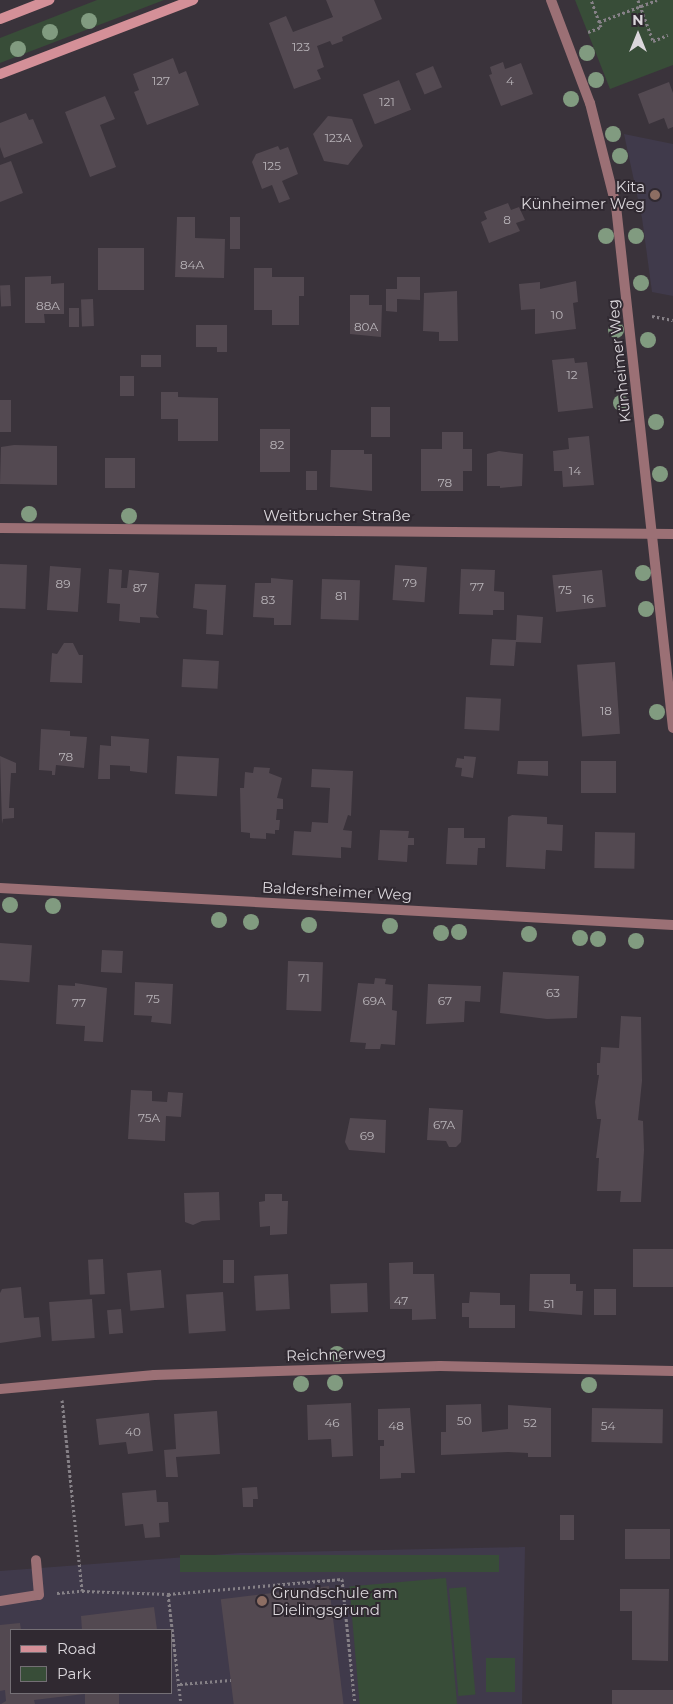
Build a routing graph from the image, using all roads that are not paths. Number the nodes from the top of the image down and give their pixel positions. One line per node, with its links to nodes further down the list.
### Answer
1 (49, 0): 4 (main road)
2 (193, 0): 5 (main road)
3 (551, 0): 7 (street, Künheimer Weg)
4 (0, 19)
5 (0, 74)
6 (0, 528): 7 (street, Weitbrucher Straße)
7 (654, 533): 8 (street, Weitbrucher Straße); 9 (street, Künheimer Weg)
8 (673, 534)
9 (673, 728)
10 (0, 888): 11 (street, Baldersheimer Weg)
11 (673, 925)
12 (673, 1371): 13 (street, Reichnerweg)
13 (0, 1389)
14 (36, 1560): 15 (street)
15 (0, 1601)

